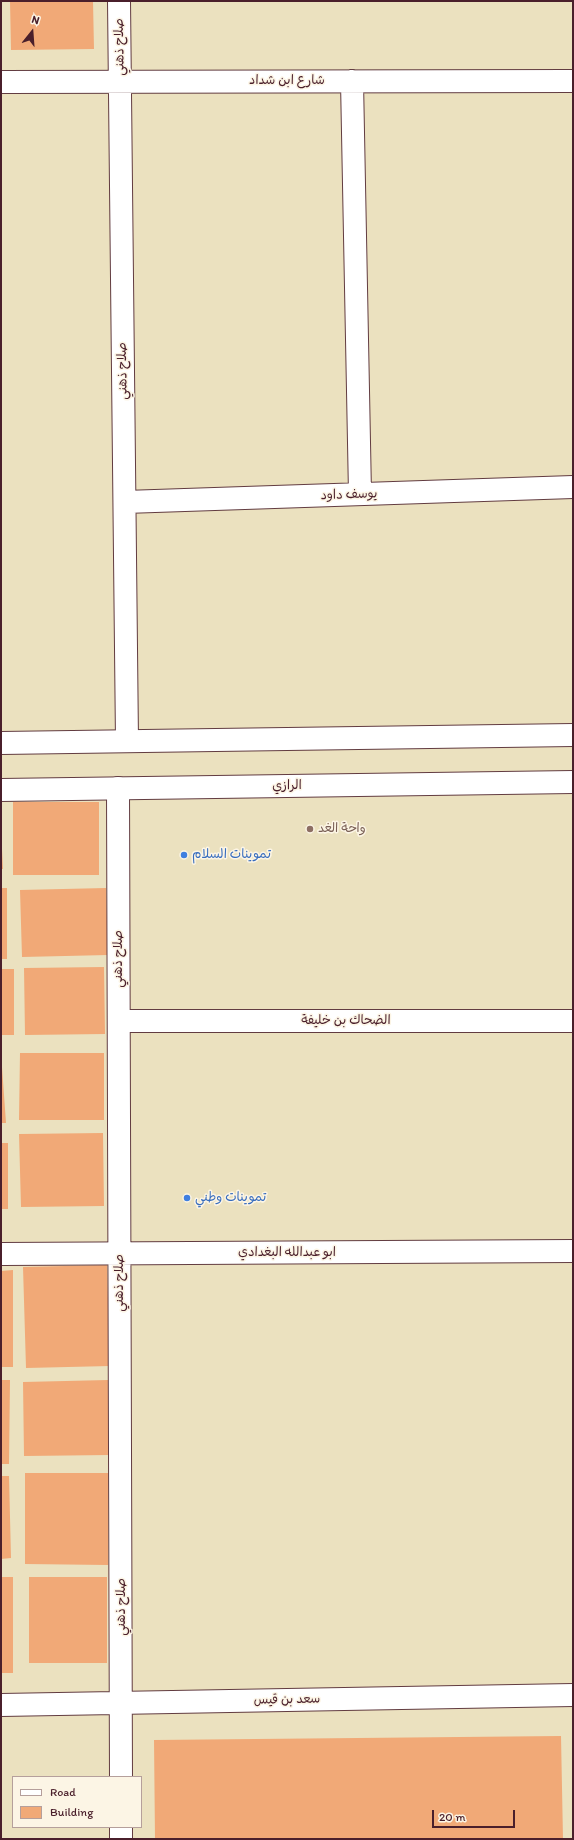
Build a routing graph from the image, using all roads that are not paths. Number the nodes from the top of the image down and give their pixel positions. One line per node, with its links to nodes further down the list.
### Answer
1 (119, 1): 5 (street, صلاح ذهني)
2 (352, 81): 3 (street, شارع ابن شداد); 5 (street, شارع ابن شداد); 7 (street)
3 (573, 81)
4 (1, 82): 5 (street, شارع ابن شداد)
5 (120, 82): 8 (street, صلاح ذهني)
6 (573, 487): 7 (street, يوسف داود)
7 (360, 494): 8 (street, يوسف داود)
8 (125, 502): 10 (street, صلاح ذهني)
9 (573, 735): 10 (street)
10 (127, 741): 11 (street)
11 (1, 743)
12 (573, 782): 13 (street, الرازي)
13 (118, 788): 14 (street, الرازي); 15 (street, صلاح ذهني)
14 (1, 790)
15 (120, 1021): 16 (street, الضحاك بن خليفة); 19 (street, صلاح ذهني)
16 (573, 1021)
17 (573, 1251): 19 (street, ابو عبدالله البغدادي)
18 (1, 1254): 19 (street, ابو عبدالله البغدادي)
19 (120, 1254): 21 (street, صلاح ذهني)
20 (573, 1695): 21 (street, سعد بن قيس)
21 (122, 1703): 22 (street, سعد بن قيس); 23 (street, صلاح ذهني)
22 (1, 1705)
23 (121, 1776)
24 (121, 1828): 25 (street)
25 (121, 1839)

